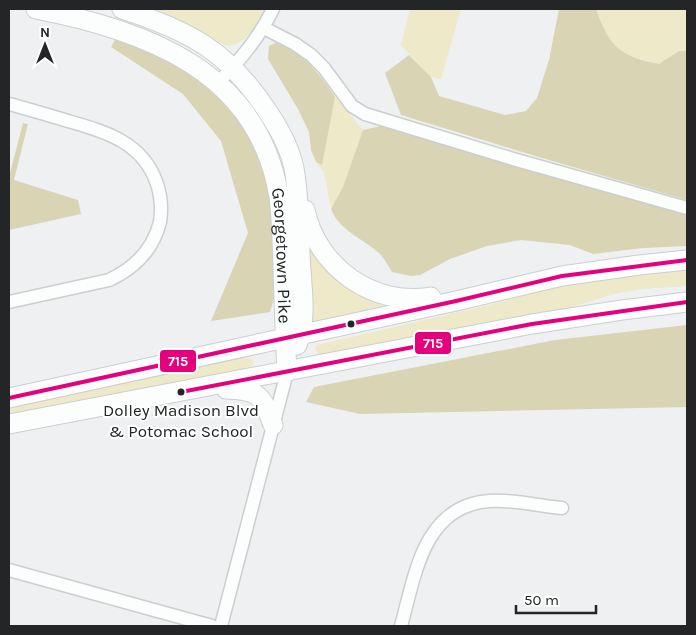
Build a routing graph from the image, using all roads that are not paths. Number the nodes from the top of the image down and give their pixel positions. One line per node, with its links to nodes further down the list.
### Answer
1 (36, 9): 6 (main road, Georgetown Pike)
2 (122, 9): 5 (main road, Georgetown Pike)
3 (272, 9): 4 (street)
4 (264, 28): 5 (street); 9 (street)
5 (233, 67): 6 (street); 8 (main road, Georgetown Pike)
6 (218, 83): 14 (main road, Georgetown Pike)
7 (9, 104): 12 (street)
8 (295, 173): 11 (main road); 14 (main road, Georgetown Pike)
9 (687, 208)
10 (687, 260): 11 (main road)
11 (524, 284): 14 (main road)
12 (9, 302)
13 (687, 302): 15 (main road)
14 (293, 337): 15 (main road, Georgetown Pike); 17 (main road)
15 (287, 372): 16 (main road); 19 (street)
16 (200, 389): 18 (main road); 19 (main road)
17 (9, 398)
18 (9, 424)
19 (272, 425): 23 (street)
20 (562, 508): 24 (street)
21 (9, 570): 22 (street)
22 (212, 626)
23 (221, 626)
24 (401, 626)

